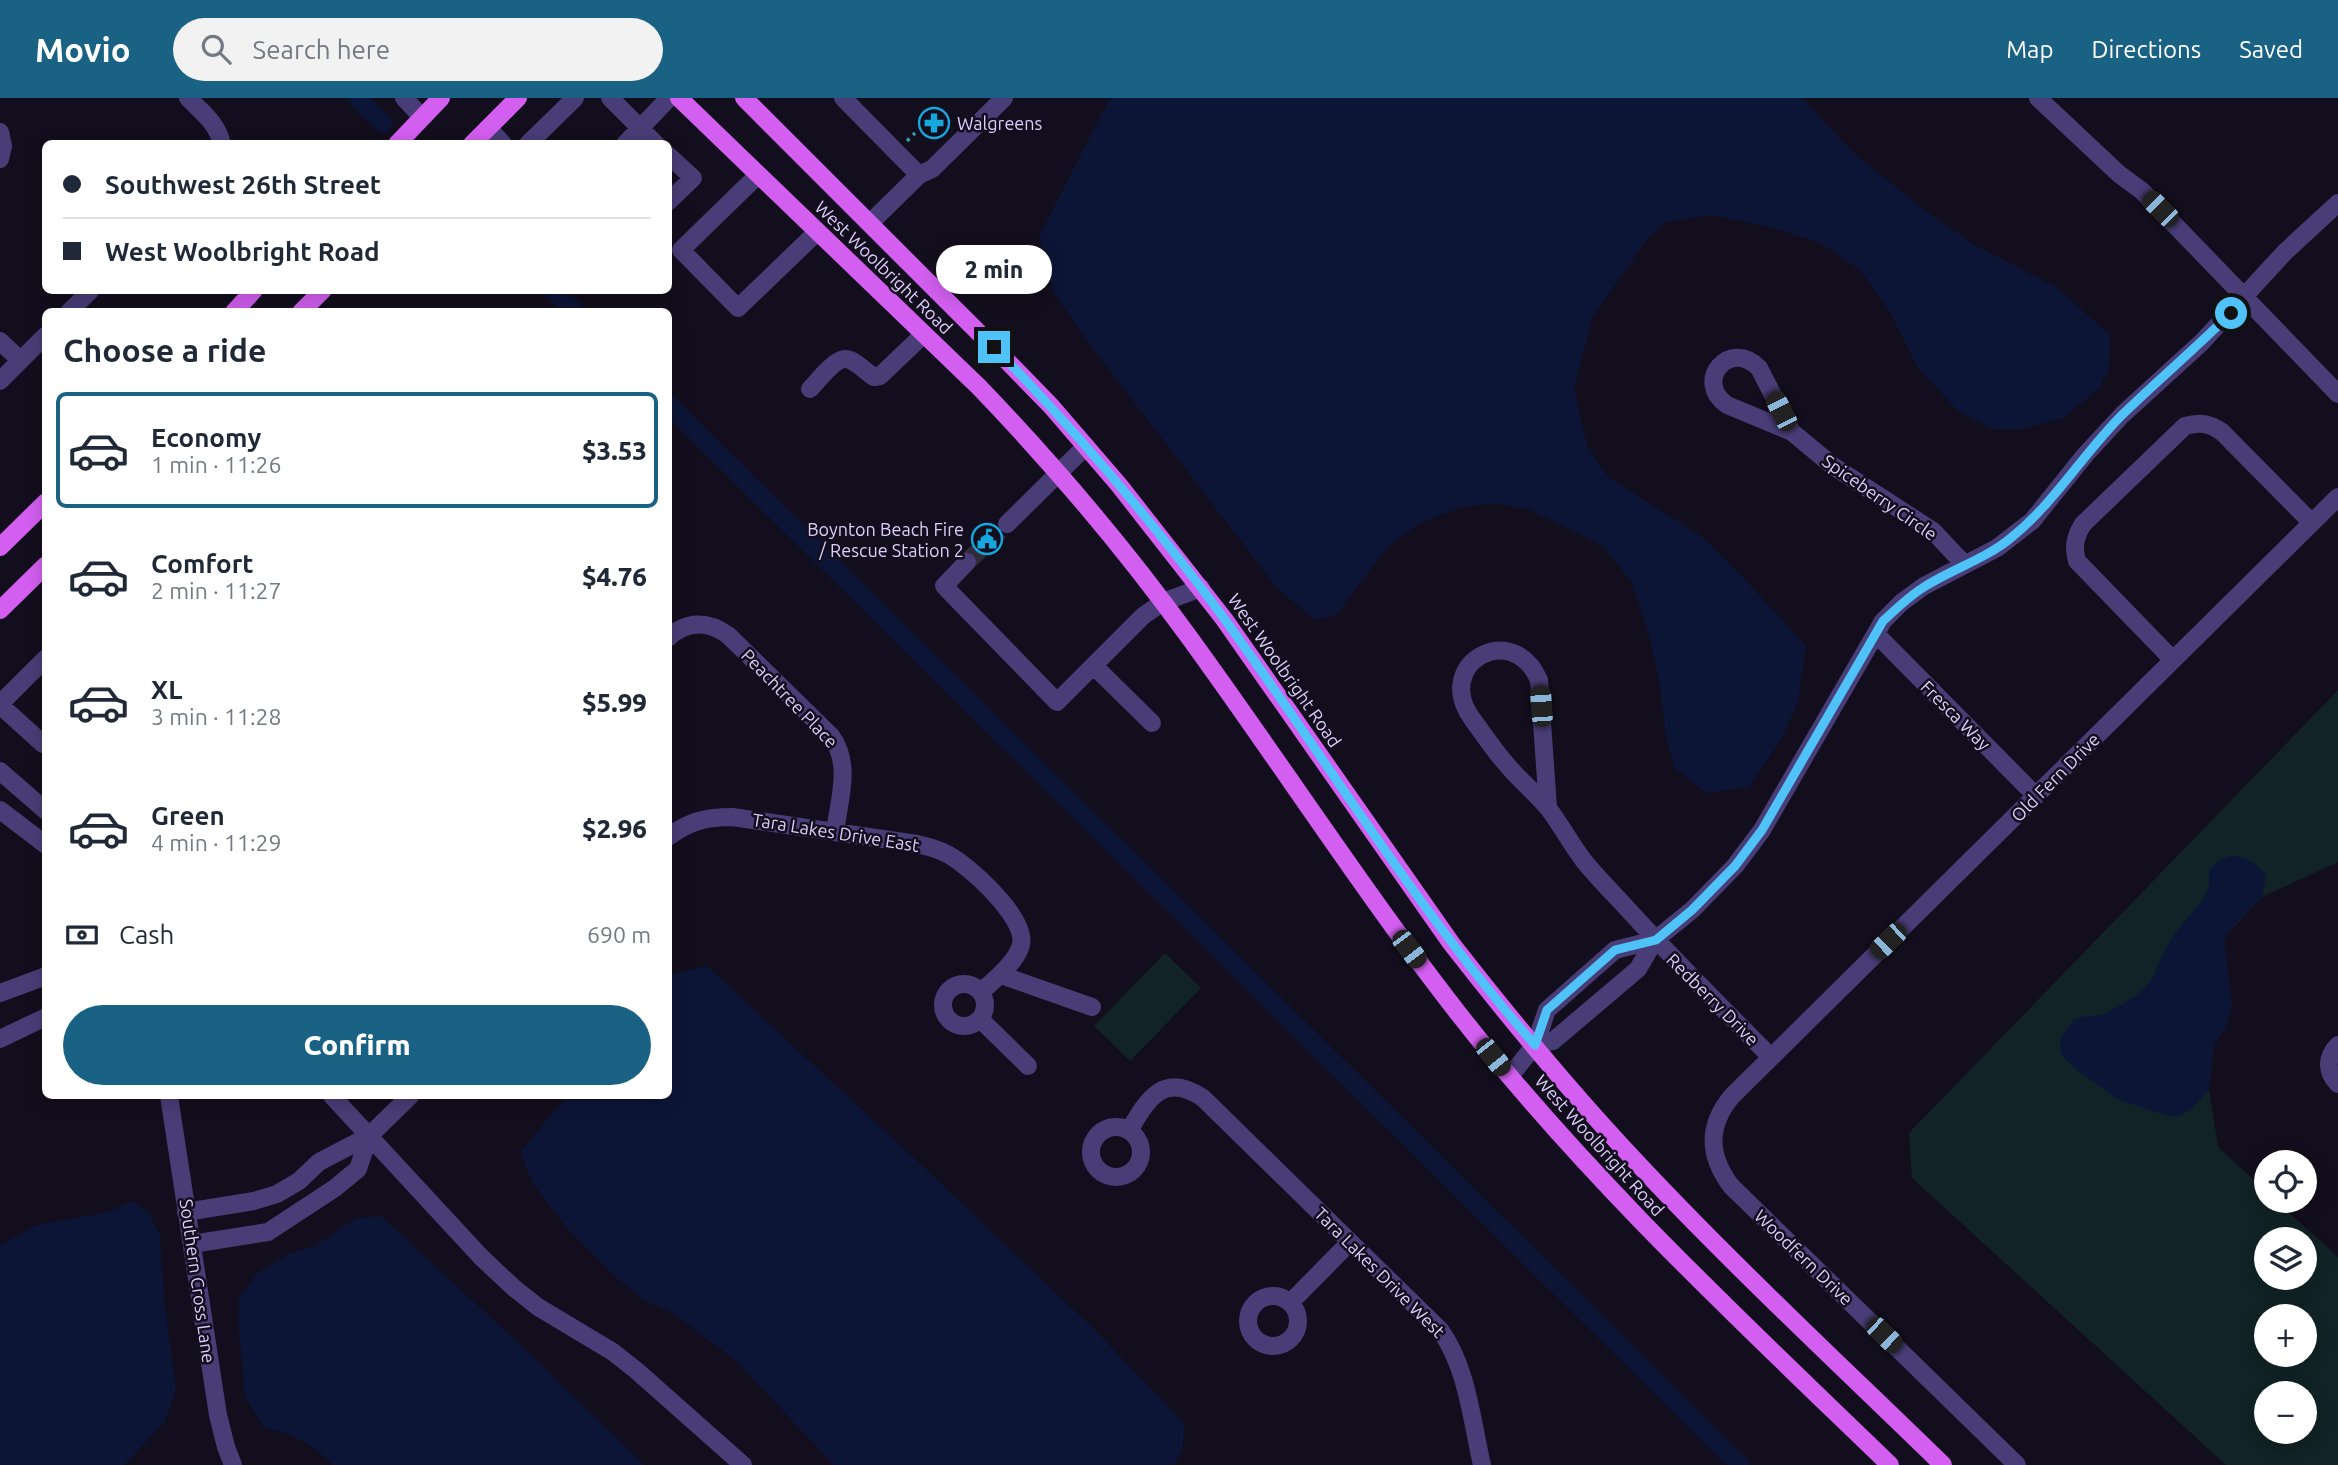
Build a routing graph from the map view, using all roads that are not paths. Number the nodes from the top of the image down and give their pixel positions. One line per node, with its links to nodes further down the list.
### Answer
1 (188, 98): 16 (street)
2 (404, 98): 13 (street)
3 (441, 98): 13 (main road)
4 (518, 98): 14 (main road)
5 (575, 98): 20 (street)
6 (610, 98): 15 (street)
7 (669, 98): 15 (street)
8 (679, 98): 24 (main road, West Woolbright Road)
9 (744, 98): 28 (main road, West Woolbright Road)
10 (843, 98): 25 (street)
11 (1004, 98): 25 (street)
12 (2038, 98): 33 (street)
13 (422, 117): 17 (main road)
14 (488, 128): 18 (main road); 19 (street)
15 (640, 128): 21 (street); 22 (street)
16 (221, 140)
17 (401, 140)
18 (476, 140)
19 (499, 140)
20 (532, 140)
21 (629, 140)
22 (652, 140)
23 (672, 159): 26 (street)
24 (758, 175): 29 (main road, West Woolbright Road); 29 (street)
25 (919, 175): 28 (street)
26 (672, 198)
27 (2338, 203): 33 (street)
28 (870, 223): 45 (main road, West Woolbright Road)
29 (817, 232): 37 (main road, West Woolbright Road)
30 (86, 294): 34 (street)
31 (250, 294): 35 (main road)
32 (319, 294): 36 (main road)
33 (2244, 298): 43 (street); 53 (street)
34 (73, 308)
35 (238, 308)
36 (305, 308)
37 (924, 334): 42 (street); 46 (main road, West Woolbright Road)
38 (42, 339): 40 (street)
39 (0, 341): 40 (street)
40 (20, 360): 41 (street)
41 (0, 381)
42 (810, 389)
43 (2338, 394)
44 (1792, 432): 44 (street); 53 (street, Spiceberry Circle)
45 (1086, 446): 46 (street); 55 (main road, West Woolbright Road)
46 (1057, 472): 50 (street); 56 (main road, West Woolbright Road)
47 (2338, 497): 49 (street, Old Fern Drive)
48 (42, 506): 51 (main road)
49 (2312, 523): 60 (street, Old Fern Drive); 60 (street)
50 (1007, 524)
51 (0, 547)
52 (967, 562): 62 (street)
53 (1965, 565): 59 (street)
54 (42, 569): 57 (main road)
55 (1201, 588): 56 (street); 83 (main road, West Woolbright Road)
56 (1163, 602): 62 (street); 87 (main road, West Woolbright Road)
57 (0, 610)
58 (672, 634): 71 (street, Peachtree Place)
59 (1876, 635): 67 (street, Fresca Way); 74 (street)
60 (2173, 660): 67 (street, Old Fern Drive)
61 (42, 662): 63 (street)
62 (1094, 666): 64 (street)
63 (0, 704): 65 (street)
64 (1152, 723)
65 (42, 741)
66 (0, 771): 68 (street)
67 (2036, 796): 85 (street, Old Fern Drive)
68 (42, 808)
69 (1548, 808): 69 (street, Redberry Drive); 74 (street, Redberry Drive)
70 (0, 810): 73 (street)
71 (835, 832): 72 (street, Tara Lakes Drive East); 75 (street, Tara Lakes Drive East)
72 (672, 834)
73 (42, 842)
74 (1656, 940): 83 (street); 83 (street); 85 (street, Redberry Drive)
75 (1001, 975): 77 (street, Tara Lakes Drive East); 79 (street)
76 (42, 977): 78 (street)
77 (981, 992): 81 (street); 81 (street)
78 (0, 993)
79 (1092, 1007)
80 (42, 1019): 82 (street)
81 (980, 1019): 86 (street)
82 (0, 1039)
83 (1535, 1045): 87 (street); 102 (main road, West Woolbright Road)
84 (2338, 1045): 88 (street)
85 (1771, 1057): 103 (street, Woodfern Drive)
86 (1028, 1066)
87 (1510, 1076): 101 (main road, West Woolbright Road)
88 (2338, 1084)
89 (169, 1099): 94 (street, Southern Cross Lane)
90 (335, 1099): 93 (street)
91 (407, 1099): 93 (street)
92 (1129, 1131): 95 (street, Tara Lakes Drive West)
93 (369, 1136): 94 (street); 96 (street); 99 (street)
94 (187, 1212): 96 (street, Southern Cross Lane)
95 (1350, 1242): 97 (street); 100 (street, Tara Lakes Drive West)
96 (192, 1244): 98 (street, Southern Cross Lane)
97 (1290, 1303)
98 (233, 1465)
99 (743, 1465)
100 (1482, 1465)
101 (1890, 1465)
102 (1943, 1465)
103 (2017, 1465)

